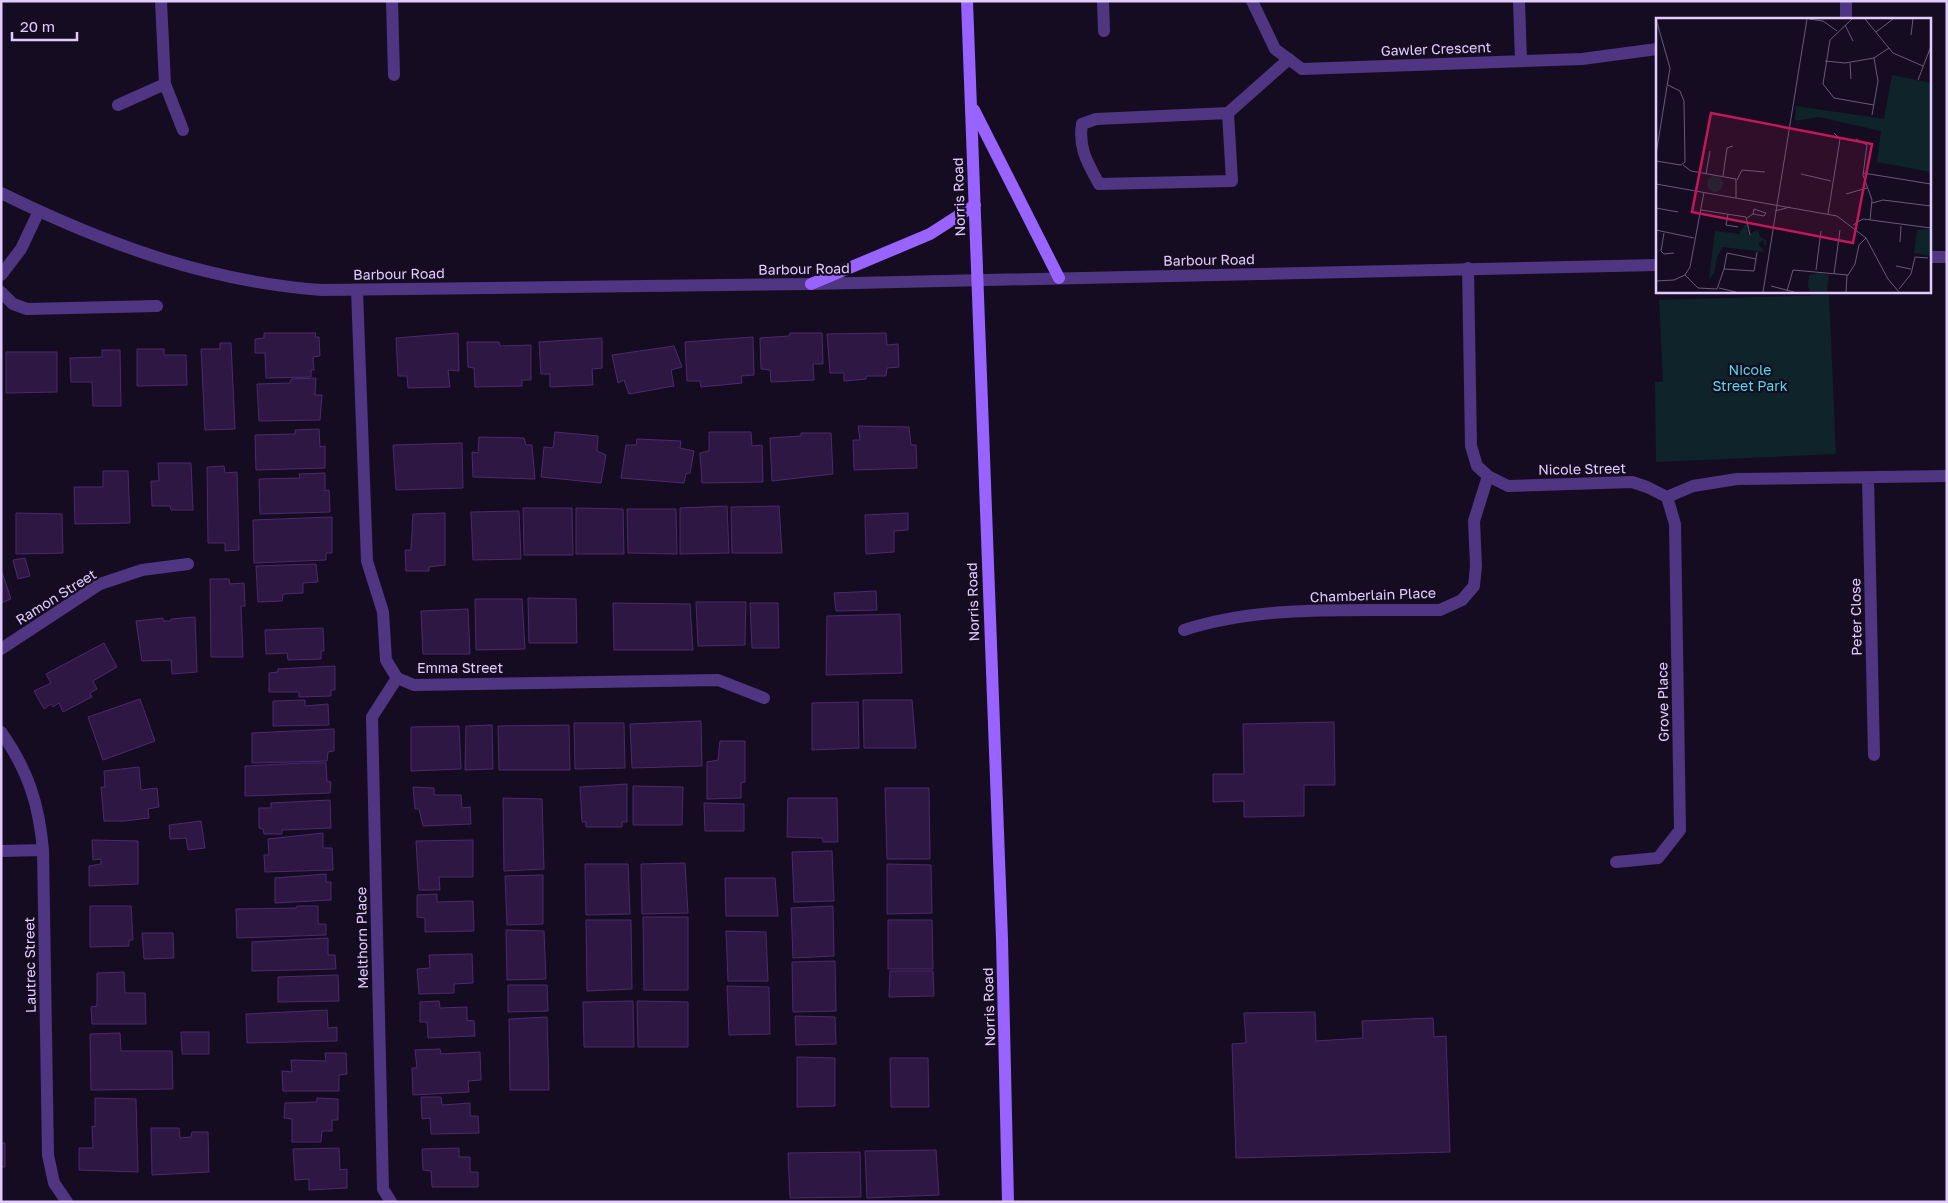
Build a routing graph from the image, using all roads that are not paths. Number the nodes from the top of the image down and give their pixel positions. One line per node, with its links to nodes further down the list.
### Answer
1 (161, 1): 14 (street)
2 (392, 1): 13 (street)
3 (967, 1): 16 (main road, Norris Road)
4 (1103, 1): 9 (street)
5 (1252, 1): 11 (street, Gawler Crescent)
6 (1519, 1): 12 (street)
7 (1846, 1): 8 (street)
8 (1846, 18)
9 (1104, 31)
10 (1656, 49): 12 (street, Gawler Crescent)
11 (1288, 59): 12 (street, Gawler Crescent); 17 (street)
12 (1521, 61)
13 (394, 75)
14 (165, 84): 15 (street); 18 (street)
15 (118, 105)
16 (971, 106): 20 (main road, Norris Road); 27 (main road)
17 (1228, 113): 17 (street)
18 (183, 130)
19 (1, 192): 21 (street, Barbour Road)
20 (975, 205): 28 (main road, Norris Road); 29 (main road)
21 (39, 211): 26 (street); 30 (street, Barbour Road)
22 (1930, 257): 23 (street)
23 (1947, 257)
24 (1656, 265): 25 (street, Barbour Road)
25 (1468, 268): 27 (street, Barbour Road); 33 (street)
26 (1, 275)
27 (1060, 278): 28 (street, Barbour Road)
28 (976, 280): 29 (street, Barbour Road); 49 (main road, Norris Road)
29 (811, 284): 30 (street, Barbour Road)
30 (357, 290): 40 (street, Emma Street)
31 (1, 292): 32 (street)
32 (157, 306)
33 (1488, 476): 36 (street, Nicole Street); 38 (street, Chamberlain Place)
34 (1947, 476): 35 (street)
35 (1868, 478): 36 (street); 43 (street, Peter Close)
36 (1667, 497): 46 (street, Grove Place)
37 (188, 564): 39 (street, Ramon Street)
38 (1184, 630)
39 (1, 649)
40 (397, 678): 41 (street, Emma Street); 48 (street, Melthorn Place)
41 (764, 698)
42 (1, 732): 44 (street, Lautrec Street)
43 (1874, 755)
44 (43, 850): 45 (street); 47 (street, Lautrec Street)
45 (1, 851)
46 (1616, 862)
47 (67, 1202)
48 (391, 1202)
49 (1008, 1202)

